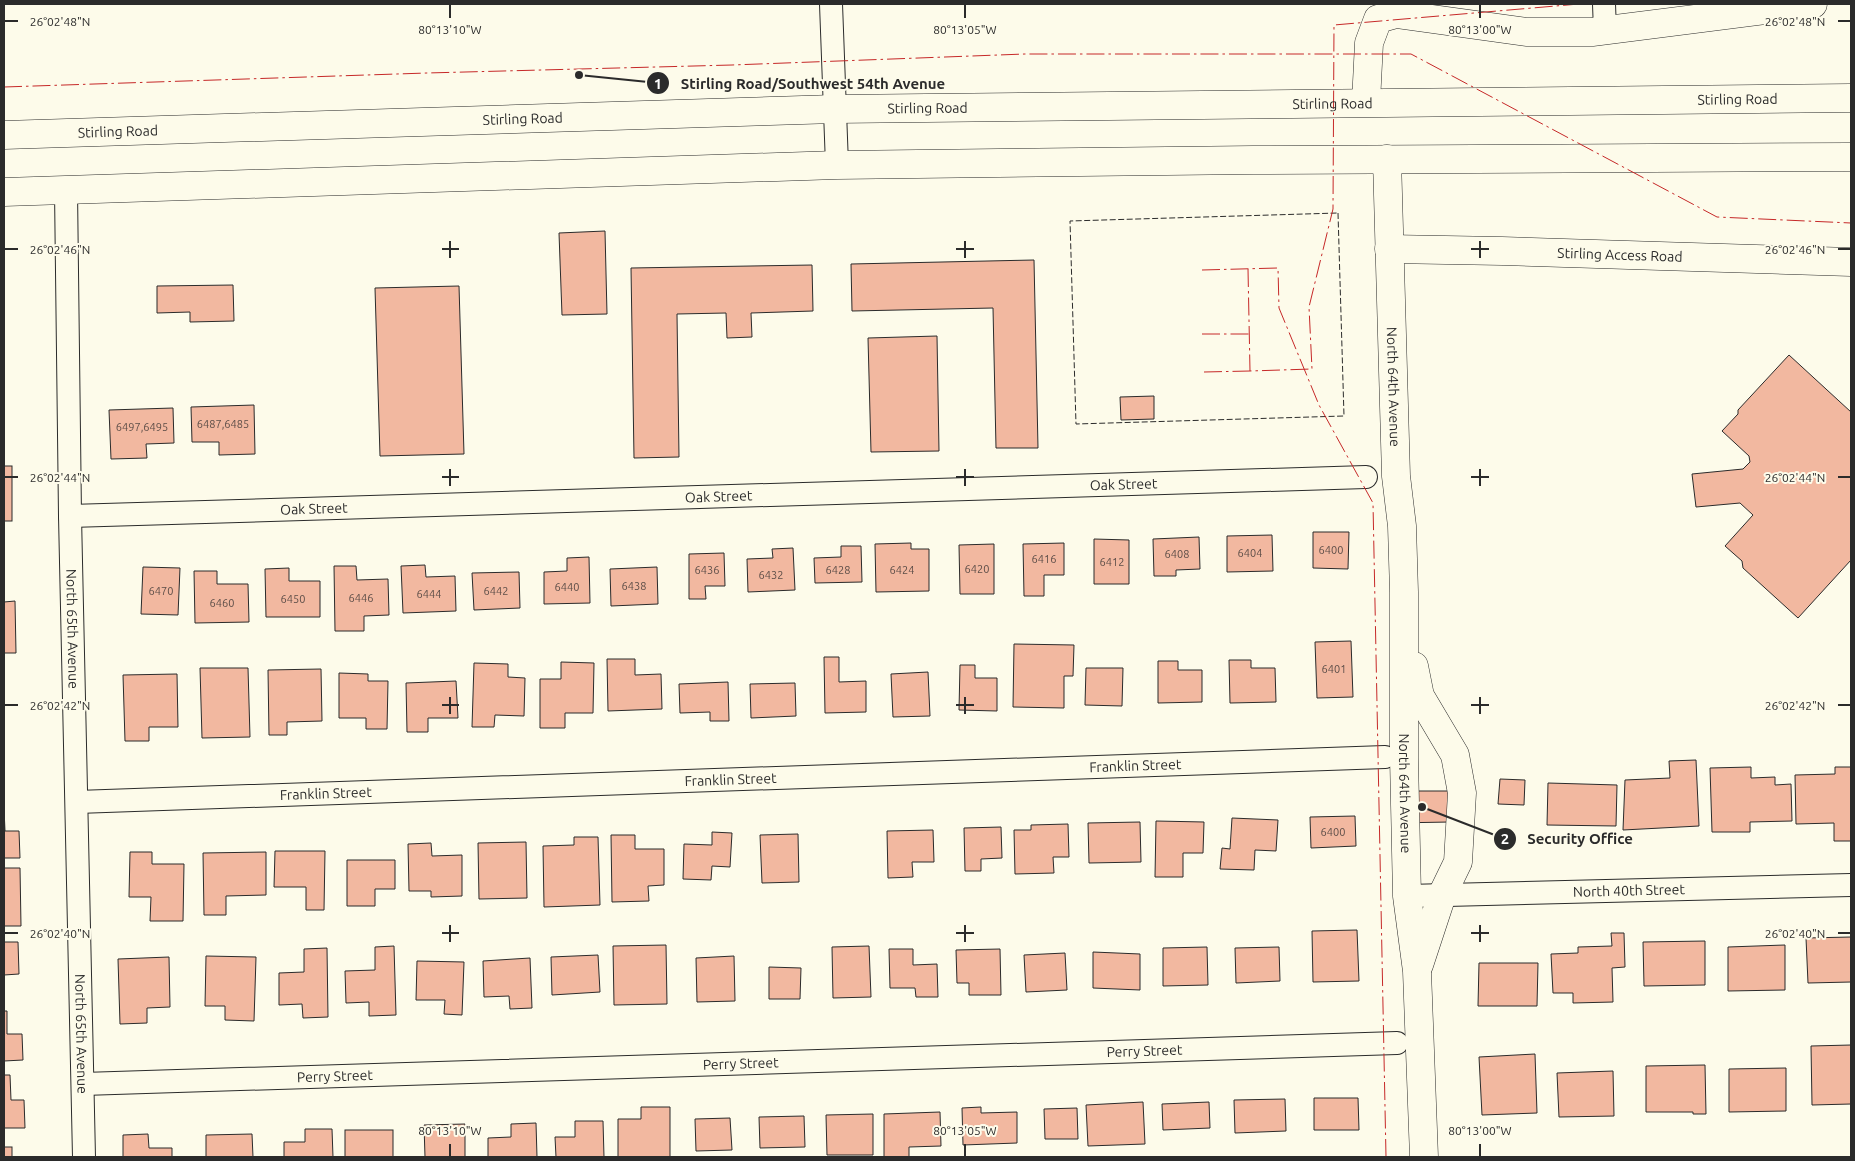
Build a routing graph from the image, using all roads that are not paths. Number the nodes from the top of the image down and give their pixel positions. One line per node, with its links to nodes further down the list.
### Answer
1 (831, 4): 7 (street)
2 (1604, 4): 4 (street)
3 (1813, 4): 4 (main road)
4 (1605, 31): 6 (main road)
5 (1851, 98): 6 (main road, Stirling Road)
6 (1366, 102): 7 (main road, Stirling Road)
7 (835, 109): 8 (main road, Stirling Road); 11 (street)
8 (4, 135)
9 (1851, 158): 10 (main road)
10 (1386, 159): 11 (main road); 14 (main road, North 64th Avenue)
11 (837, 165): 12 (main road)
12 (66, 190): 13 (main road); 17 (street, North 65th Avenue)
13 (4, 192)
14 (1390, 249): 15 (main road, Stirling Access Road); 18 (main road, North 64th Avenue)
15 (1851, 262)
16 (1366, 477): 17 (street, Oak Street)
17 (70, 516): 20 (street, North 65th Avenue)
18 (1403, 615): 22 (main road, North 64th Avenue); 23 (main road, North 64th Avenue)
19 (1385, 757): 20 (street, Franklin Street)
20 (76, 802): 26 (street, North 65th Avenue)
21 (1851, 885): 22 (street, North 40th Street)
22 (1442, 895): 23 (street, North 40th Street); 24 (main road, North 64th Avenue)
23 (1407, 896): 24 (main road, North 64th Avenue)
24 (1417, 971): 28 (main road, North 64th Avenue)
25 (1397, 1043): 26 (street, Perry Street)
26 (83, 1084): 27 (street, North 65th Avenue)
27 (84, 1157)
28 (1424, 1157)

